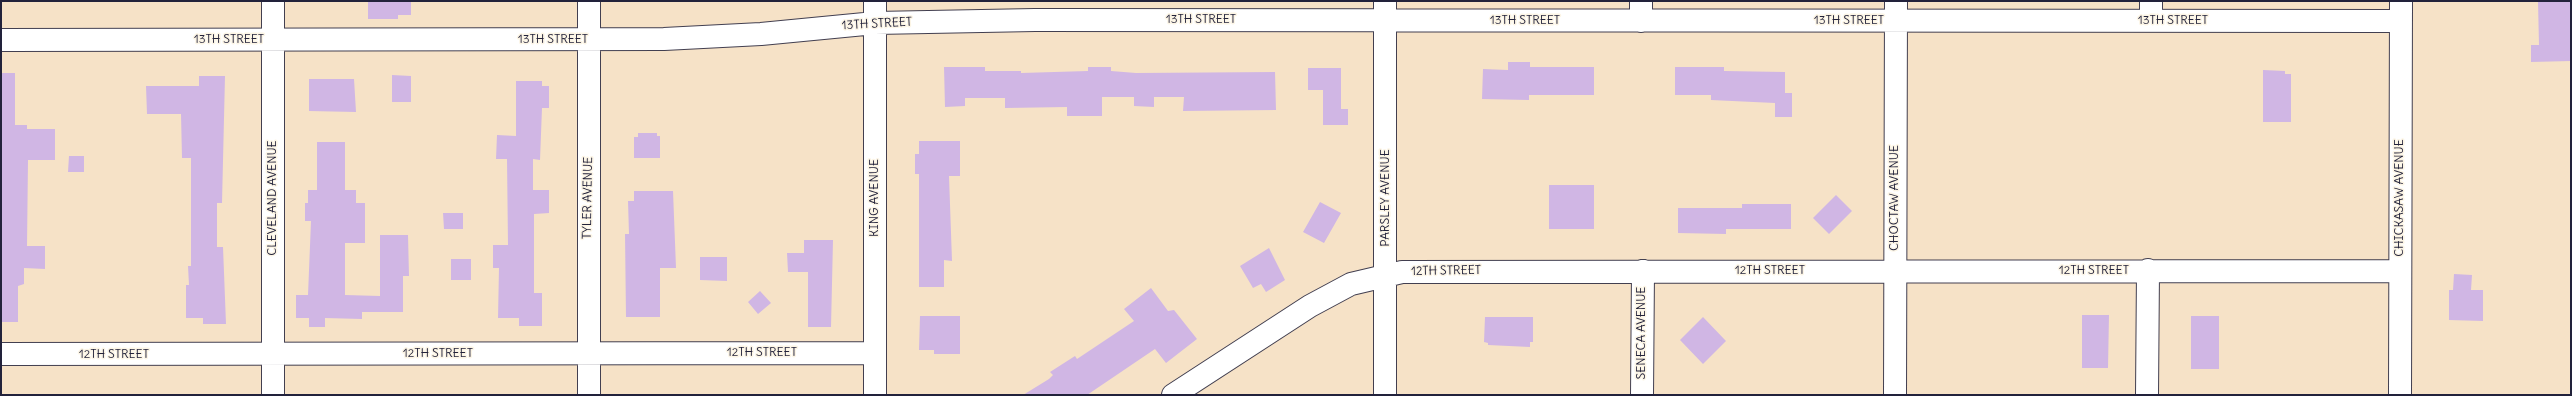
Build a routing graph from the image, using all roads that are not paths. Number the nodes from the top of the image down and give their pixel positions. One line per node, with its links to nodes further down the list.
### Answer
1 (273, 1): 11 (street, CLEVELAND AVENUE)
2 (589, 1): 12 (street, TYLER AVENUE)
3 (875, 1): 9 (street, KING AVENUE)
4 (1386, 11): 5 (street, 13TH STREET); 9 (street, 13TH STREET); 17 (street, PARSLEY AVENUE)
5 (1641, 11): 6 (street, 13TH STREET)
6 (1896, 11): 7 (street, 13TH STREET); 15 (street, CHOCTAW AVENUE)
7 (2151, 11): 8 (street, 13TH STREET)
8 (2401, 11): 16 (street, CHICKASAW AVENUE)
9 (875, 23): 12 (street, 13TH STREET); 19 (street, KING AVENUE)
10 (1, 40): 11 (street, 13TH STREET)
11 (273, 40): 12 (street, 13TH STREET); 21 (street, CLEVELAND AVENUE)
12 (589, 40): 18 (street, TYLER AVENUE)
13 (2148, 270): 15 (street, 12TH STREET); 16 (street, 12TH STREET); 29 (street)
14 (1643, 271): 15 (street, 12TH STREET); 17 (street, 12TH STREET); 27 (street, SENECA AVENUE)
15 (1895, 271): 28 (street, CHOCTAW AVENUE)
16 (2400, 272): 30 (street, CHICKASAW AVENUE)
17 (1386, 274): 25 (street, 12TH STREET); 26 (street, PARSLEY AVENUE)
18 (588, 353): 19 (street, 12TH STREET); 21 (street, 12TH STREET); 23 (street, TYLER AVENUE)
19 (875, 353): 24 (street, KING AVENUE)
20 (1, 354): 21 (street, 12TH STREET)
21 (273, 355): 22 (street, CLEVELAND AVENUE)
22 (273, 395)
23 (589, 395)
24 (875, 395)
25 (1173, 395)
26 (1385, 395)
27 (1642, 395)
28 (1895, 395)
29 (2147, 395)
30 (2400, 395)

